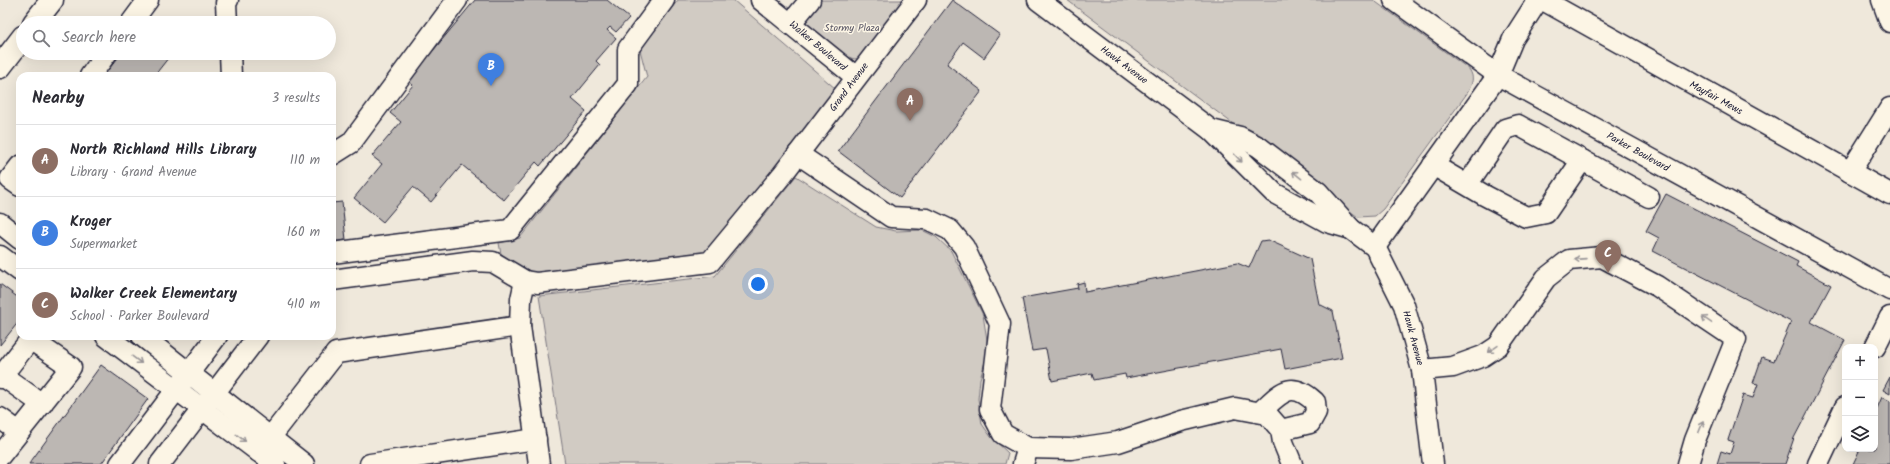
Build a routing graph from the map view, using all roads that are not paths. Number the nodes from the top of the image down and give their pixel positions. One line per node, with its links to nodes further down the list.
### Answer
1 (52, 0): 14 (main road)
2 (148, 0): 15 (street)
3 (228, 0): 16 (street)
4 (456, 0): 29 (street)
5 (664, 0): 43 (street)
6 (761, 0): 18 (street, Walker Boulevard)
7 (810, 0): 18 (street)
8 (916, 0): 26 (street, Grand Avenue)
9 (1038, 0): 28 (street, Hawk Avenue)
10 (1394, 0): 25 (street, Parker Boulevard)
11 (1538, 0): 25 (street)
12 (1542, 0): 34 (street, Mayfair Mews)
13 (1882, 0): 17 (street)
14 (39, 16)
15 (136, 16)
16 (227, 16)
17 (1890, 22)
18 (791, 23): 26 (street, Walker Boulevard)
19 (16, 46): 22 (main road)
20 (102, 60): 23 (street)
21 (230, 60): 24 (street)
22 (0, 67)
23 (93, 72)
24 (231, 72)
25 (1498, 75): 32 (street); 48 (street, Parker Boulevard)
26 (856, 77): 30 (street, Grand Avenue)
27 (1890, 108): 34 (street)
28 (1211, 130): 40 (street, Hawk Avenue, one-way to 40); 40 (street, Hawk Avenue, one-way to 28)
29 (336, 152)
30 (798, 154): 47 (street, Grand Avenue); 73 (street)
31 (1582, 160): 36 (street); 36 (street); 38 (street)
32 (1433, 165): 36 (street); 42 (street)
33 (16, 171): 35 (street)
34 (1850, 172): 37 (street, Mayfair Mews)
35 (16, 183)
36 (1467, 185)
37 (1890, 194)
38 (1649, 197)
39 (0, 224): 41 (street)
40 (1351, 229): 42 (street, Hawk Avenue)
41 (16, 236)
42 (1375, 247): 58 (street, Hawk Avenue)
43 (336, 252)
44 (0, 256): 45 (street)
45 (16, 268)
46 (336, 279): 47 (street)
47 (525, 281): 50 (street)
48 (1890, 290)
49 (1890, 317): 57 (street)
50 (520, 326): 70 (street); 71 (street)
51 (30, 340): 60 (street)
52 (35, 340): 63 (street)
53 (111, 340): 61 (street, one-way to 61)
54 (147, 340): 59 (street)
55 (214, 340): 59 (street)
56 (255, 340): 62 (street)
57 (1876, 344)
58 (1422, 370): 81 (street, Hawk Avenue); 82 (street, one-way to 58)
59 (189, 374): 61 (street); 62 (street)
60 (1, 376): 63 (street)
61 (177, 390): 64 (street); 74 (street)
62 (214, 393): 64 (street); 71 (street)
63 (42, 404): 69 (street)
64 (202, 409): 71 (street, one-way to 71); 75 (street)
65 (1260, 412): 68 (street); 68 (street); 73 (street)
66 (1842, 413): 83 (street)
67 (0, 418): 69 (street)
68 (1281, 430): 80 (street)
69 (19, 432): 72 (street)
70 (536, 439): 78 (street); 79 (street)
71 (264, 444): 76 (street); 77 (street)
72 (0, 456)
73 (1026, 456)
74 (120, 464)
75 (160, 464)
76 (275, 464)
77 (304, 464)
78 (370, 464)
79 (539, 464)
80 (1292, 464)
81 (1433, 464)
82 (1688, 464)
83 (1818, 464)

